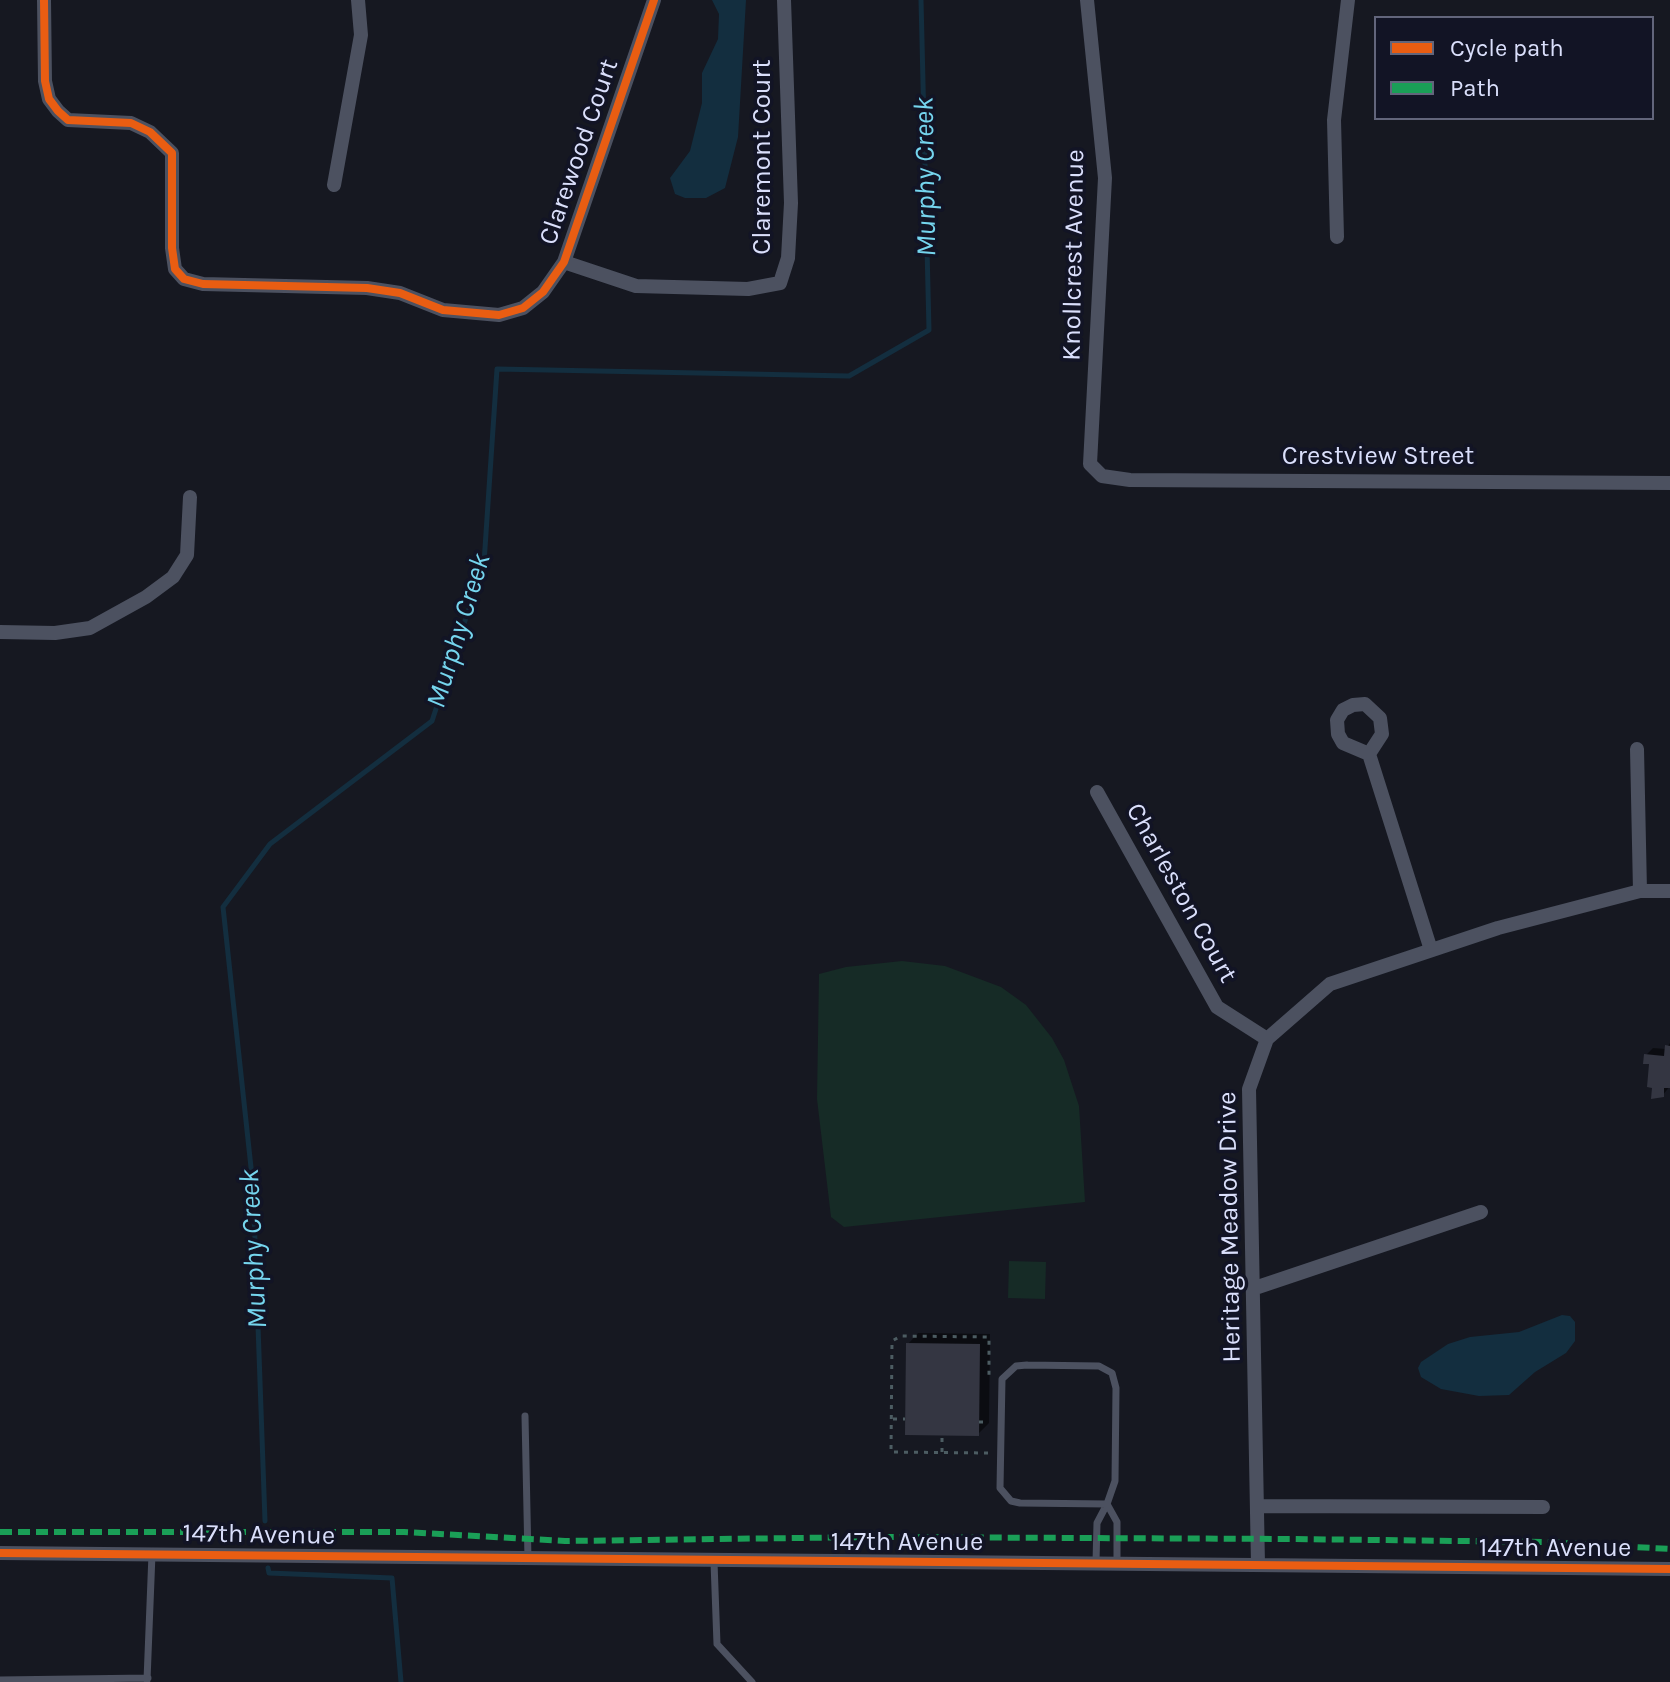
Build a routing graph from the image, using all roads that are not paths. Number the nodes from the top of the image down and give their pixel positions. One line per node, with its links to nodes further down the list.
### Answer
1 (44, 0): 9 (street, Clarewood Court)
2 (358, 0): 7 (street)
3 (654, 0): 9 (street, Clarewood Court)
4 (784, 0): 9 (street, Claremont Court)
5 (1087, 0): 10 (street, Knollcrest Avenue)
6 (1348, 0): 8 (street)
7 (334, 185)
8 (1337, 237)
9 (564, 262)
10 (1090, 464): 11 (street, Crestview Street)
11 (1670, 483)
12 (190, 497): 13 (street)
13 (0, 632)
14 (1637, 749): 17 (street)
15 (1369, 754): 19 (street)
16 (1097, 792): 20 (street, Charleston Court)
17 (1640, 891): 18 (street, Heritage Meadow Drive); 19 (street, Heritage Meadow Drive)
18 (1670, 891)
19 (1431, 950): 20 (street, Heritage Meadow Drive)
20 (1267, 1039): 22 (street, Heritage Meadow Drive)
21 (1481, 1212): 22 (street)
22 (1255, 1288): 25 (street, Heritage Meadow Drive)
23 (525, 1416): 29 (lane)
24 (1107, 1504): 24 (lane); 31 (lane); 32 (lane)
25 (1257, 1506): 26 (street); 33 (street, Heritage Meadow Drive)
26 (1543, 1507)
27 (0, 1553): 28 (street, 147th Avenue)
28 (152, 1554): 29 (street, 147th Avenue); 36 (lane)
29 (528, 1559): 30 (street, 147th Avenue)
30 (714, 1562): 31 (street, 147th Avenue); 37 (lane)
31 (1096, 1563): 32 (street, 147th Avenue)
32 (1117, 1563): 33 (street, 147th Avenue)
33 (1258, 1565): 34 (street, 147th Avenue)
34 (1670, 1569)
35 (0, 1680): 36 (lane)
36 (147, 1680)
37 (752, 1682)

